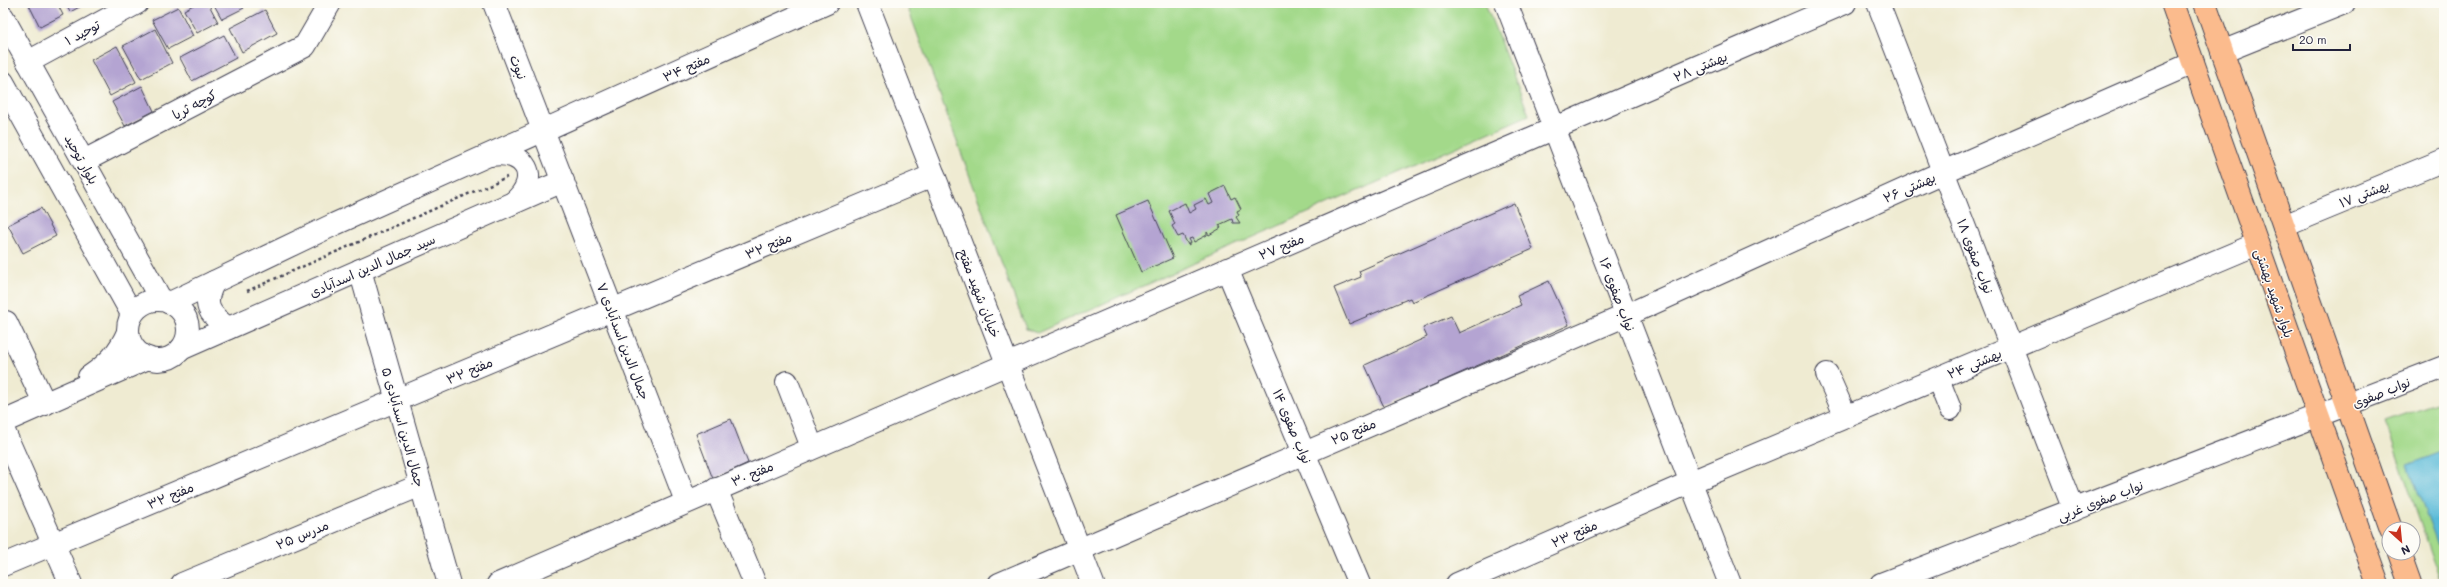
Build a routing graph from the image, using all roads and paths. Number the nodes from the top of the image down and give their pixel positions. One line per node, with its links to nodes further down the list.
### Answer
1 (137, 3): 14 (street, توحید ۱)
2 (330, 3): 21 (street, کوچه ثریا)
3 (494, 3): 18 (street, نبوت)
4 (827, 3): 18 (street, مفتح ۳۴)
5 (867, 3): 24 (street, خیابان شهید مفتح)
6 (1506, 3): 17 (street, نواب صفوی ۱۶)
7 (1845, 3): 17 (street, بهشتی ۲۸)
8 (1878, 3): 22 (street, نواب صفوی ۱۸)
9 (2172, 3): 15 (main road, بلوار شهید بهشتی)
10 (2205, 3): 13 (main road)
11 (2344, 3): 13 (street)
12 (3, 18): 14 (street, بلوار توحید)
13 (2222, 52): 27 (main road)
14 (28, 62): 21 (street, بلوار توحید)
15 (2193, 63): 22 (street, بهشتی ۲۶); 28 (main road, بلوار شهید بهشتی)
16 (3, 82): 37 (street)
17 (1555, 129): 29 (street, مفتح ۲۷); 35 (street, نواب صفوی ۱۶)
18 (544, 132): 19 (street); 25 (street, نبوت)
19 (491, 155): 23 (street); 31 (street)
20 (2444, 160): 27 (street, بهشتی ۱۷)
21 (84, 161): 33 (street, بلوار توحید)
22 (1943, 172): 35 (street, بهشتی ۲۶); 39 (street, نواب صفوی ۱۸)
23 (528, 175): 26 (street); 31 (path)
24 (934, 175): 34 (street, مفتح ۳۲); 42 (street, خیابان شهید مفتح)
25 (563, 180): 26 (street, سید جمال الدین اسدآبادی); 34 (street, جمال الدین اسدآبادی ۷)
26 (514, 202): 30 (street, سید جمال الدین اسدآبادی)
27 (2284, 226): 49 (main road)
28 (2257, 244): 39 (street, بهشتی ۲۴); 52 (main road, بلوار شهید بهشتی)
29 (1227, 269): 42 (street, مفتح ۲۷); 56 (street, نواب صفوی ۱۴)
30 (360, 270): 38 (street, سید جمال الدین اسدآبادی); 47 (street, جمال الدین اسدآبادی ۵)
31 (234, 272): 32 (street)
32 (214, 282): 33 (street); 38 (street)
33 (165, 302): 37 (street); 40 (street)
34 (612, 310): 47 (street, مفتح ۳۲); 60 (street, جمال الدین اسدآبادی ۷)
35 (1627, 315): 56 (street, مفتح ۲۵); 57 (street, نواب صفوی ۱۶)
36 (6, 322): 48 (street)
37 (130, 323): 41 (street); 48 (street)
38 (228, 328): 40 (street, سید جمال الدین اسدآبادی)
39 (2012, 347): 45 (street, بهشتی ۲۴); 61 (street, نواب صفوی ۱۸)
40 (181, 349): 41 (street)
41 (148, 358): 48 (street)
42 (1007, 363): 55 (street, مفتح ۳۰); 64 (street, خیابان شهید مفتح)
43 (2444, 367): 49 (street, نواب صفوی)
44 (1828, 374): 51 (street)
45 (1938, 378): 50 (street); 51 (street, بهشتی ۲۴)
46 (787, 382): 55 (street)
47 (396, 400): 58 (street, جمال الدین اسدآبادی ۵); 63 (street, مفتح ۳۲)
48 (45, 404): 53 (street)
49 (2347, 406): 52 (street, نواب صفوی); 62 (main road)
50 (1950, 409)
51 (1846, 417): 57 (street, بهشتی ۲۴)
52 (2319, 417): 61 (street, نواب صفوی غربی); 78 (main road, بلوار شهید بهشتی)
53 (3, 422)
54 (3, 429): 63 (street)
55 (812, 447): 59 (street, مفتح ۳۰)
56 (1304, 452): 64 (street, مفتح ۲۵); 74 (street, نواب صفوی ۱۴)
57 (1691, 482): 75 (street, مفتح ۲۳); 76 (street, نواب صفوی ۱۶)
58 (421, 485): 68 (street, مدرس ۲۵); 69 (street, جمال الدین اسدآبادی ۵)
59 (716, 489): 60 (street, مفتح ۳۰); 71 (street)
60 (686, 501): 70 (street, مفتح ۳۰)
61 (2074, 510): 77 (street, نواب صفوی غربی)
62 (2388, 521)
63 (53, 544): 66 (street, مفتح ۳۲); 67 (street)
64 (1079, 549): 72 (street, مفتح ۲۵); 73 (street, خیابان شهید مفتح)
65 (2402, 561): 79 (main road)
66 (3, 565)
67 (71, 584)
68 (182, 584)
69 (449, 584)
70 (498, 584)
71 (755, 584)
72 (999, 584)
73 (1093, 584)
74 (1360, 584)
75 (1458, 584)
76 (1730, 584)
77 (1881, 584)
78 (2378, 584)
79 (2410, 584)

